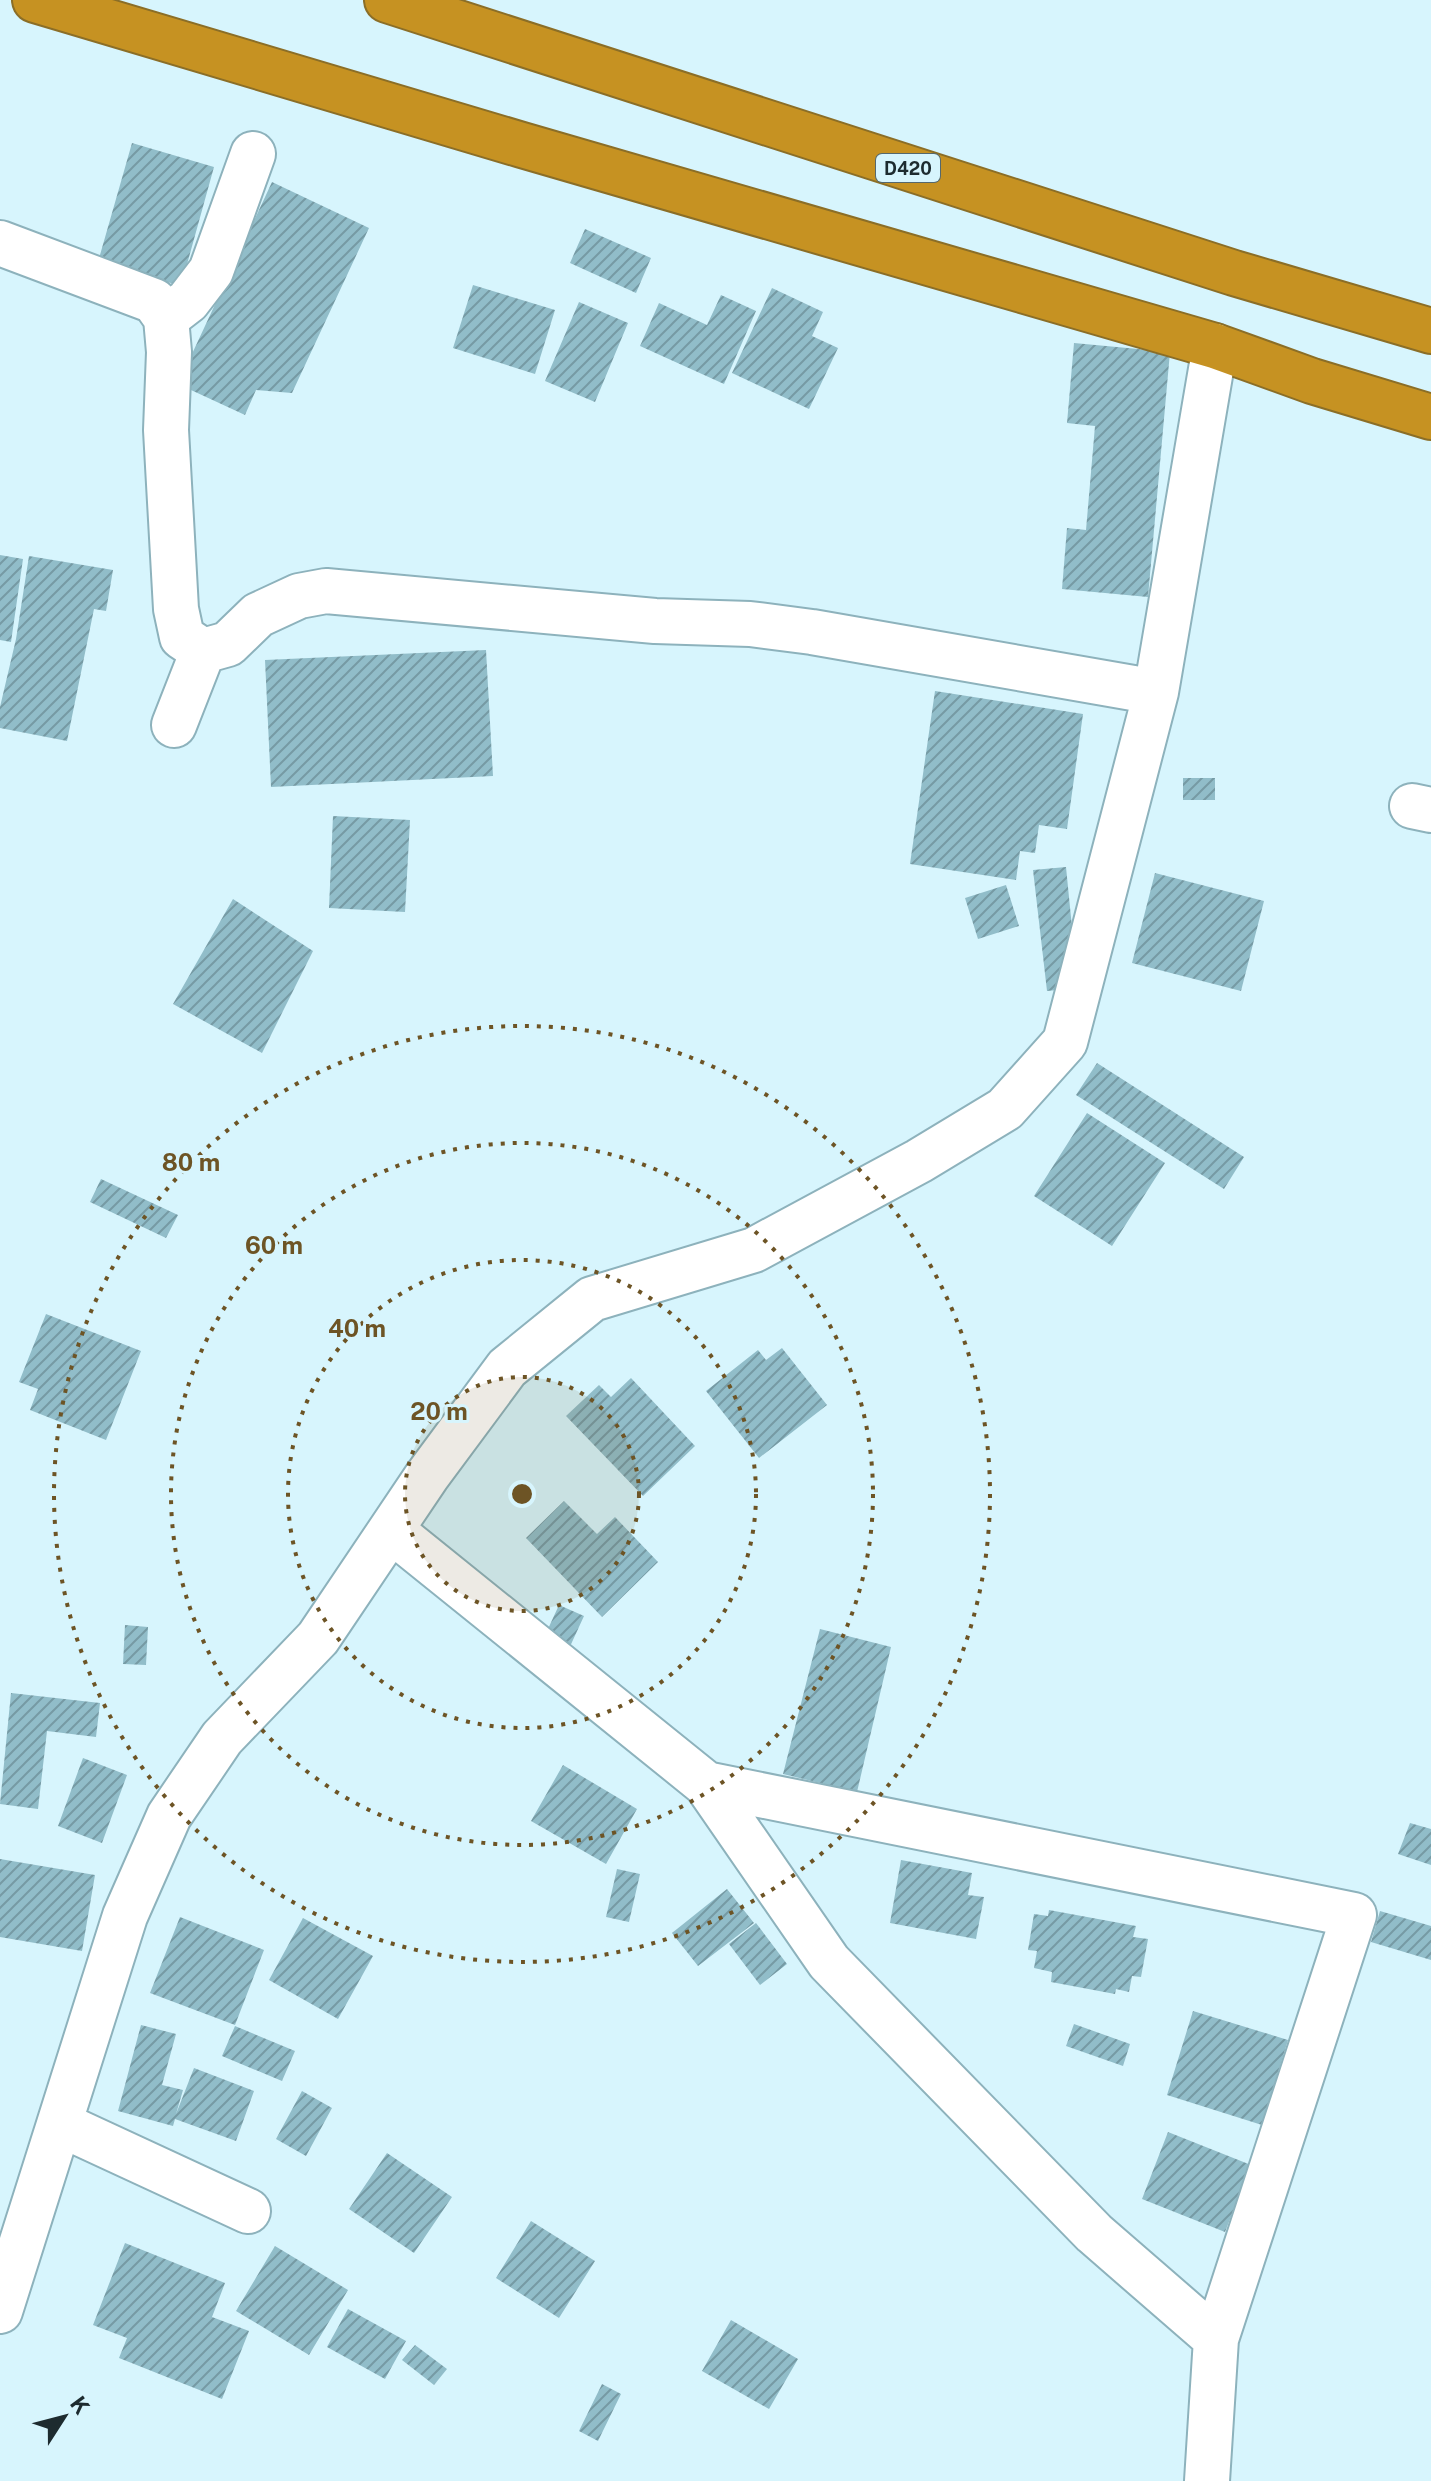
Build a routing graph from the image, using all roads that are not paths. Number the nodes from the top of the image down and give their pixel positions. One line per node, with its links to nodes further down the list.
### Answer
1 (35, 0): 7 (highway)
2 (387, 0): 6 (highway, D420)
3 (253, 154): 5 (street)
4 (0, 243): 5 (street)
5 (166, 318): 9 (street)
6 (1431, 331)
7 (1215, 346): 8 (highway); 10 (street)
8 (1431, 417)
9 (203, 651): 10 (street); 11 (street)
10 (1156, 692): 12 (street)
11 (174, 725)
12 (391, 1530): 13 (street); 14 (street)
13 (706, 1784): 17 (street); 17 (street)
14 (60, 2124): 15 (street); 16 (street)
15 (248, 2211)
16 (0, 2311)
17 (1216, 2339): 18 (street)
18 (1207, 2481)

